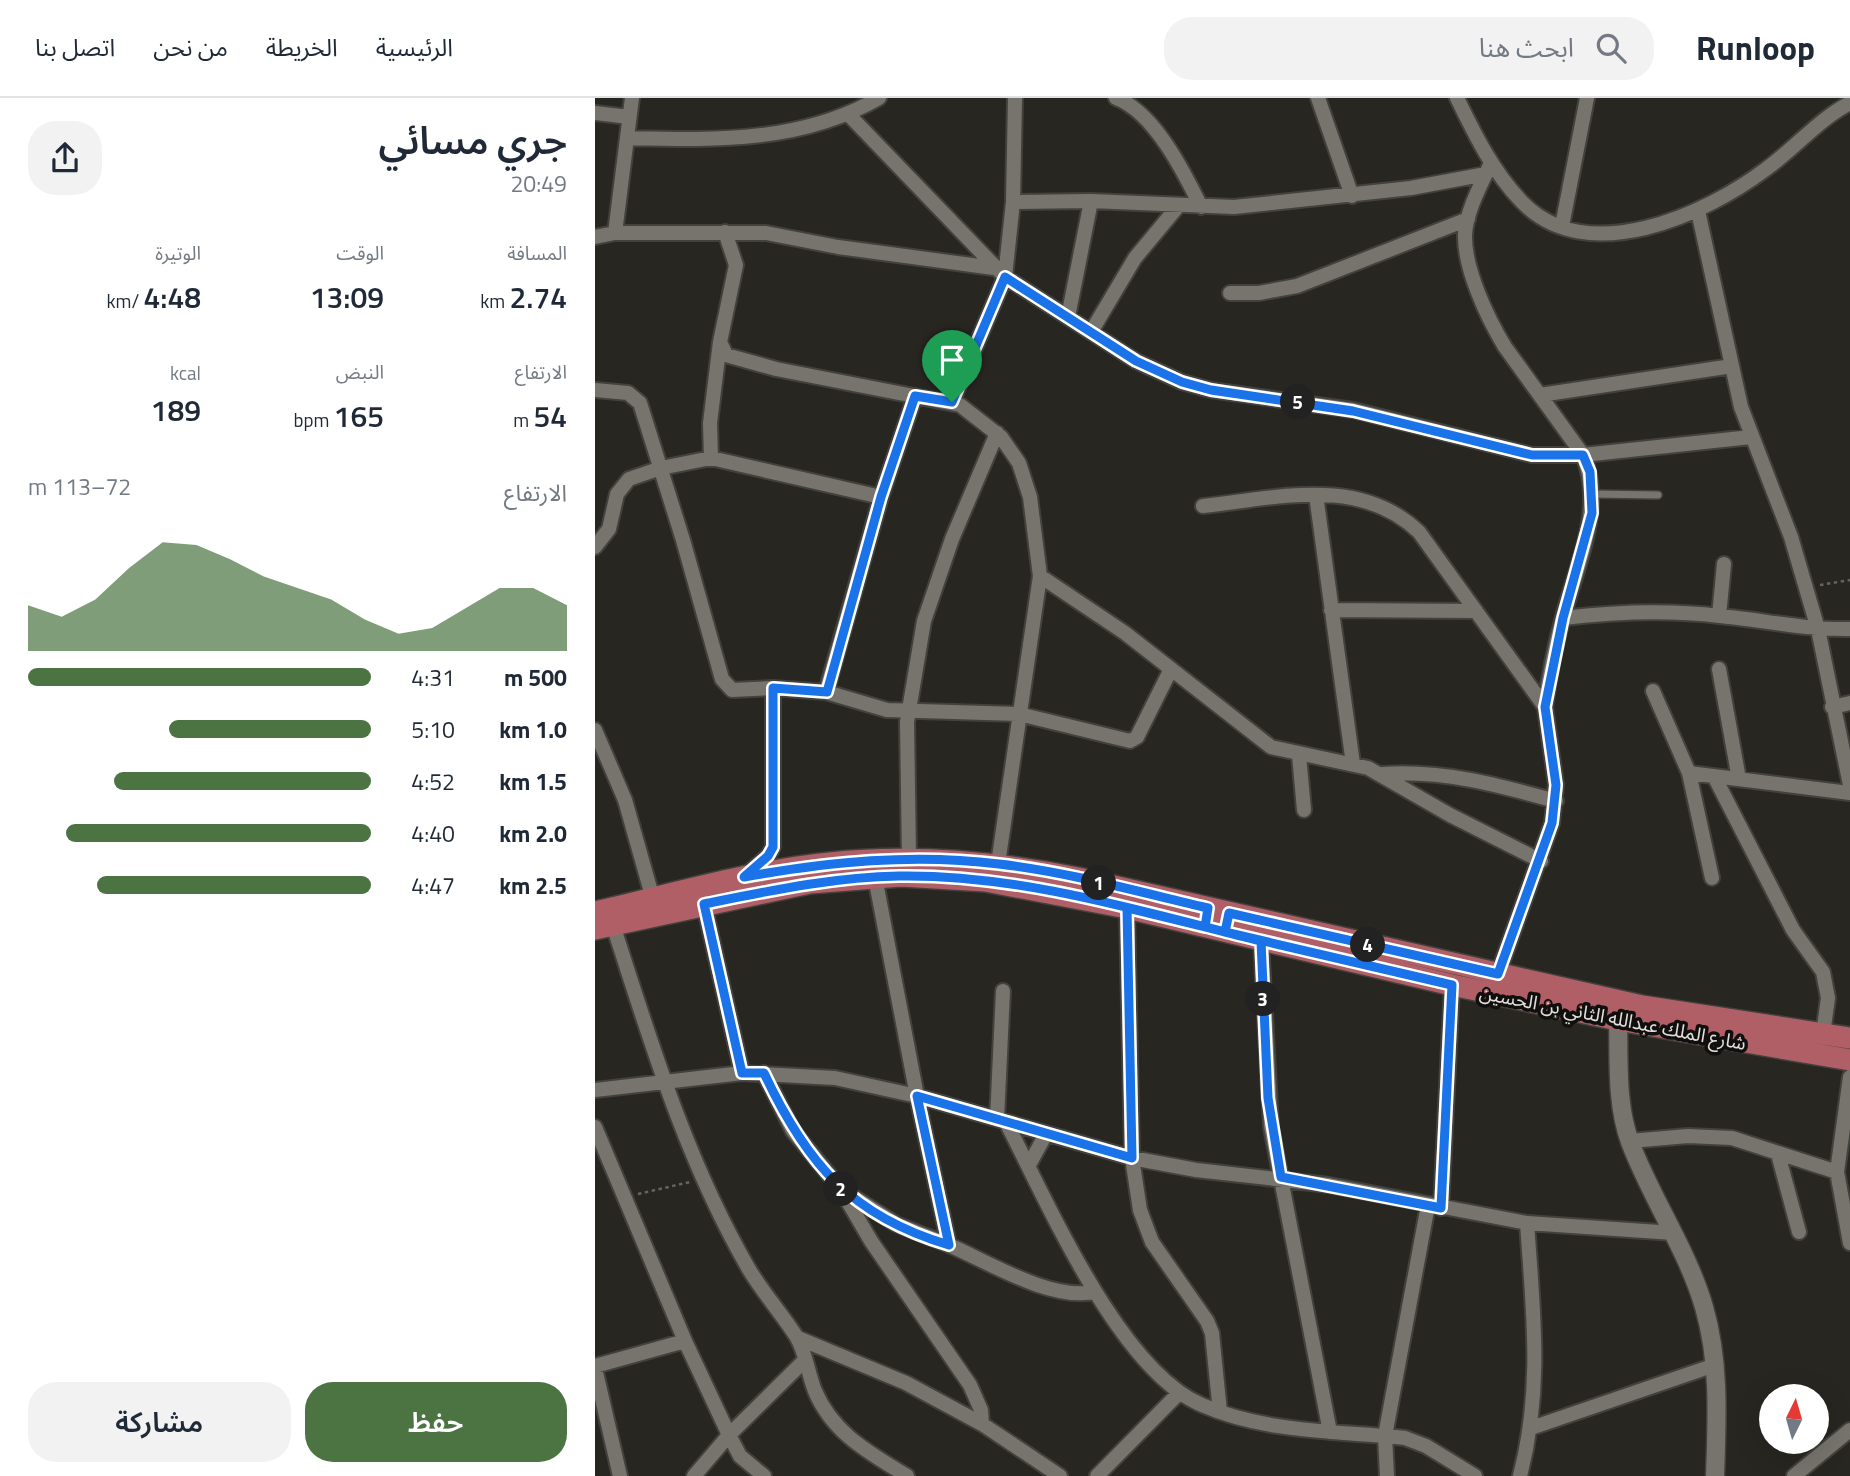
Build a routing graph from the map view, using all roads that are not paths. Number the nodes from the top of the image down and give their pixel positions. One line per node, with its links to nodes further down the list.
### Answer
1 (632, 98): 11 (street)
2 (879, 98): 10 (street)
3 (1015, 98): 16 (street)
4 (1116, 98): 18 (street)
5 (1318, 98): 14 (street)
6 (1457, 98): 13 (street)
7 (1587, 98): 21 (street)
8 (1850, 103): 19 (street)
9 (595, 113): 11 (street)
10 (849, 116): 12 (street); 25 (street)
11 (629, 117): 12 (street)
12 (628, 138): 23 (street)
13 (1488, 169): 14 (street); 20 (street); 21 (street)
14 (1352, 196): 18 (street)
15 (1091, 201): 16 (street); 17 (street); 27 (street)
16 (1013, 202): 25 (street)
17 (1179, 205): 18 (street); 28 (street)
18 (1201, 207)
19 (1698, 211): 21 (street); 30 (street)
20 (1468, 219): 26 (street); 32 (street)
21 (1562, 226)
22 (725, 232): 23 (street); 25 (street); 29 (street)
23 (615, 233): 24 (street)
24 (595, 237)
25 (1000, 273): 27 (street); 34 (street)
26 (1230, 293)
27 (1068, 317): 28 (street)
28 (1091, 332): 37 (street)
29 (720, 342): 33 (street); 38 (street)
30 (1732, 366): 32 (street); 36 (street)
31 (595, 390): 39 (street)
32 (1540, 395): 37 (street)
33 (915, 396): 34 (street); 43 (street)
34 (952, 402): 35 (street)
35 (997, 433): 47 (street); 62 (street)
36 (1751, 437): 37 (street); 52 (street)
37 (1583, 455): 40 (street)
38 (711, 458): 39 (street); 43 (street)
39 (661, 468): 45 (street); 56 (street)
40 (1592, 494): 42 (lane); 51 (street)
41 (1316, 495): 44 (street); 48 (street); 49 (street)
42 (1658, 495)
43 (881, 497): 58 (street)
44 (1203, 506)
45 (595, 547)
46 (1724, 564): 50 (street)
47 (1040, 576): 54 (street); 63 (street)
48 (1331, 610): 49 (street); 66 (street)
49 (1476, 611): 60 (street)
50 (1719, 616): 51 (street); 52 (street)
51 (1563, 618): 60 (street)
52 (1818, 629): 53 (street); 61 (street)
53 (1850, 629)
54 (1171, 669): 63 (street); 65 (street)
55 (1719, 669): 70 (street)
56 (773, 688): 58 (street); 78 (street)
57 (1653, 691): 67 (street)
58 (827, 692): 62 (street)
59 (1850, 703): 61 (street)
60 (1545, 707): 73 (street)
61 (1832, 707): 71 (street)
62 (908, 711): 63 (street); 75 (street)
63 (1019, 714): 77 (street)
64 (595, 730): 81 (street)
65 (1299, 755): 66 (street); 74 (street)
66 (1353, 764): 68 (street)
67 (1689, 773): 69 (street); 80 (street)
68 (1383, 774): 73 (street); 76 (street)
69 (1714, 776): 70 (street); 92 (street)
70 (1739, 779): 72 (street)
71 (1850, 785)
72 (1850, 793)
73 (1556, 801): 76 (street)
74 (1304, 810)
75 (909, 859): 77 (main road, شارع الملك عبدالله الثاني بن الحسين); 78 (main road, شارع الملك عبدالله الثاني بن الحسين)
76 (1541, 861): 88 (street)
77 (998, 864): 85 (main road, شارع الملك عبدالله الثاني بن الحسين)
78 (744, 877): 81 (main road, شارع الملك عبدالله الثاني بن الحسين)
79 (875, 877): 82 (main road, شارع الملك عبدالله الثاني بن الحسين); 83 (main road, شارع الملك عبدالله الثاني بن الحسين); 100 (street)
80 (1712, 878)
81 (653, 899): 84 (main road, شارع الملك عبدالله الثاني بن الحسين)
82 (704, 904): 86 (main road, شارع الملك عبدالله الثاني بن الحسين); 95 (street)
83 (1127, 908): 85 (main road, شارع الملك عبدالله الثاني بن الحسين); 106 (street)
84 (595, 912)
85 (1217, 920): 87 (main road, شارع الملك عبدالله الثاني بن الحسين); 88 (main road, شارع الملك عبدالله الثاني بن الحسين)
86 (604, 927): 98 (street)
87 (1261, 941): 89 (main road, شارع الملك عبدالله الثاني بن الحسين); 109 (street)
88 (1498, 974): 92 (main road, شارع الملك عبدالله الثاني بن الحسين)
89 (1452, 985): 91 (main road, شارع الملك عبدالله الثاني بن الحسين); 111 (street)
90 (1003, 991): 101 (street)
91 (1618, 1020): 94 (main road, شارع الملك عبدالله الثاني بن الحسين); 104 (street)
92 (1823, 1034): 93 (main road, شارع الملك عبدالله الثاني بن الحسين)
93 (1850, 1038)
94 (1850, 1060)
95 (742, 1073): 96 (street); 98 (street)
96 (764, 1073): 100 (street); 110 (street)
97 (1850, 1077): 108 (street)
98 (663, 1080): 99 (street); 118 (street)
99 (595, 1090)
100 (917, 1096): 101 (street); 116 (street)
101 (1002, 1120): 103 (street); 107 (street)
102 (595, 1127): 119 (street)
103 (1046, 1134): 106 (street); 107 (street)
104 (1630, 1141): 105 (street); 114 (street)
105 (1777, 1154): 108 (street); 113 (street)
106 (1132, 1158): 109 (street); 124 (street)
107 (1029, 1165): 117 (street)
108 (1837, 1172): 115 (street)
109 (1281, 1177): 111 (street); 128 (street)
110 (840, 1188): 116 (street); 125 (street)
111 (1434, 1206): 112 (street); 130 (street)
112 (1527, 1223): 114 (street); 126 (street)
113 (1799, 1232)
114 (1674, 1233): 121 (street)
115 (1850, 1243)
116 (949, 1245): 117 (street)
117 (1095, 1292): 123 (street)
118 (797, 1338): 120 (street); 125 (street)
119 (685, 1342): 122 (street); 129 (street)
120 (805, 1360): 129 (street); 136 (street)
121 (1716, 1365): 126 (street); 141 (street)
122 (595, 1367): 133 (street)
123 (1179, 1393): 124 (street); 138 (street)
124 (1220, 1412): 128 (street)
125 (982, 1424): 137 (street)
126 (1531, 1428): 140 (street)
127 (1850, 1430): 131 (street)
128 (1330, 1432): 130 (street)
129 (729, 1435): 134 (street); 135 (street)
130 (1385, 1436): 132 (street); 139 (street)
131 (1801, 1473)
132 (1383, 1474)
133 (620, 1476)
134 (694, 1476)
135 (764, 1476)
136 (907, 1476)
137 (1059, 1476)
138 (1097, 1476)
139 (1475, 1476)
140 (1520, 1476)
141 (1715, 1476)

